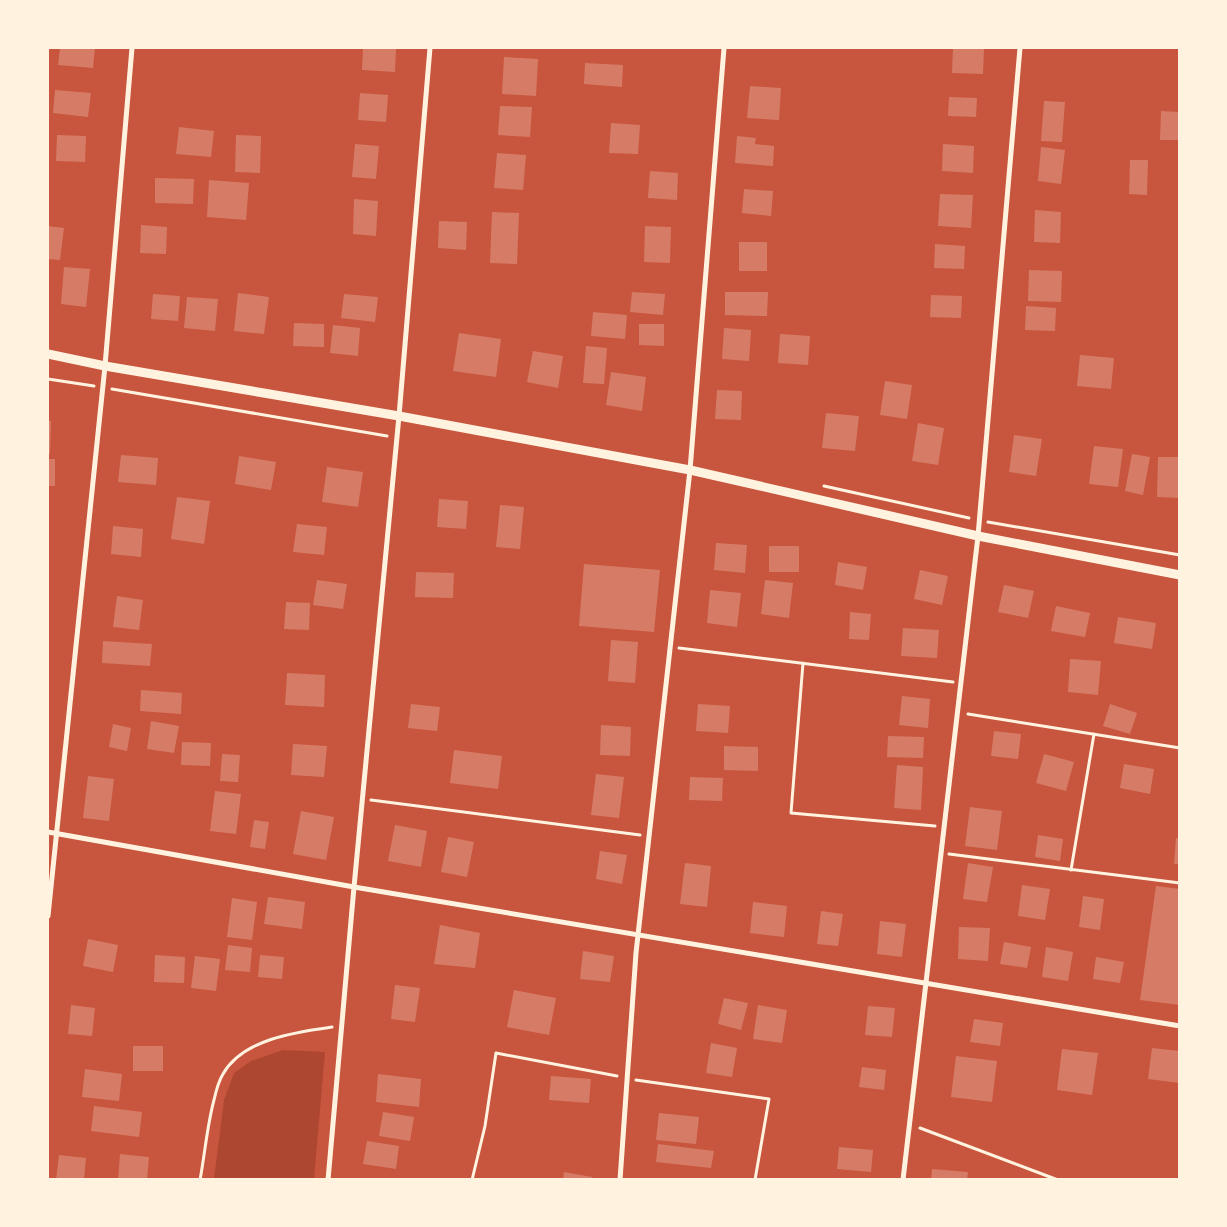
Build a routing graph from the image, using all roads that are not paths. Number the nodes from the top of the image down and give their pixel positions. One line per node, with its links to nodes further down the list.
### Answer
1 (132, 48): 6 (street)
2 (430, 48): 7 (street)
3 (724, 48): 8 (street)
4 (1020, 48): 9 (street)
5 (48, 354): 6 (street)
6 (104, 366): 7 (street); 12 (street)
7 (399, 416): 8 (street); 13 (street)
8 (690, 470): 9 (street); 15 (street)
9 (978, 536): 10 (street); 16 (street)
10 (1180, 575)
11 (48, 832): 12 (street)
12 (56, 834): 13 (street); 14 (street)
13 (354, 887): 15 (street); 18 (street)
14 (48, 916)
15 (638, 935): 16 (street); 19 (street)
16 (926, 983): 17 (street); 20 (street)
17 (1180, 1026)
18 (328, 1180)
19 (620, 1180)
20 (903, 1180)

